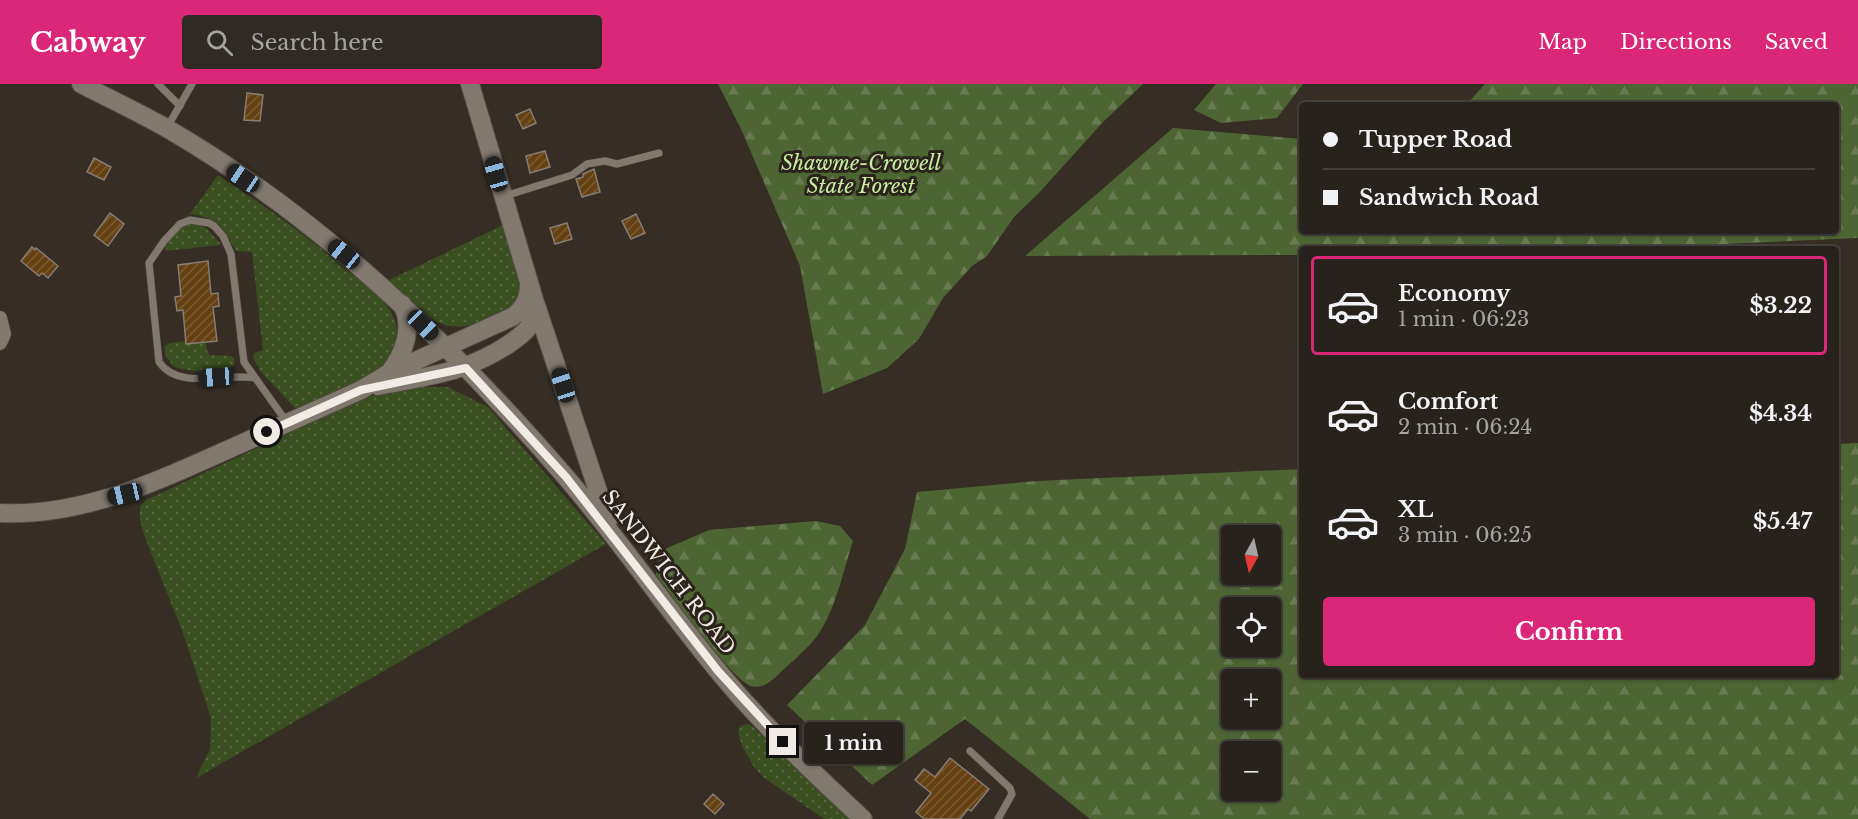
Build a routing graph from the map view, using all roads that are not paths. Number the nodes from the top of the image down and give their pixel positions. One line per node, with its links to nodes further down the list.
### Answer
1 (81, 84): 6 (main road, SANDWICH ROAD)
2 (158, 84): 5 (lane)
3 (192, 84): 5 (lane)
4 (470, 84): 8 (main road)
5 (180, 106): 6 (lane)
6 (167, 129): 10 (main road, SANDWICH ROAD)
7 (659, 153): 8 (lane)
8 (503, 197): 9 (main road)
9 (532, 291): 13 (main road); 14 (main road); 20 (main road)
10 (402, 304): 13 (main road, SANDWICH ROAD); 15 (main road)
11 (0, 318): 12 (street)
12 (0, 344)
13 (447, 347): 14 (main road, SANDWICH ROAD); 15 (main road)
14 (466, 368): 17 (main road); 20 (main road, SANDWICH ROAD)
15 (389, 373): 17 (main road)
16 (255, 378): 16 (lane); 18 (lane)
17 (361, 390): 18 (main road)
18 (288, 423): 19 (main road)
19 (0, 513)
20 (612, 535): 22 (main road, SANDWICH ROAD)
21 (970, 751): 23 (lane)
22 (863, 819)
23 (998, 819)

